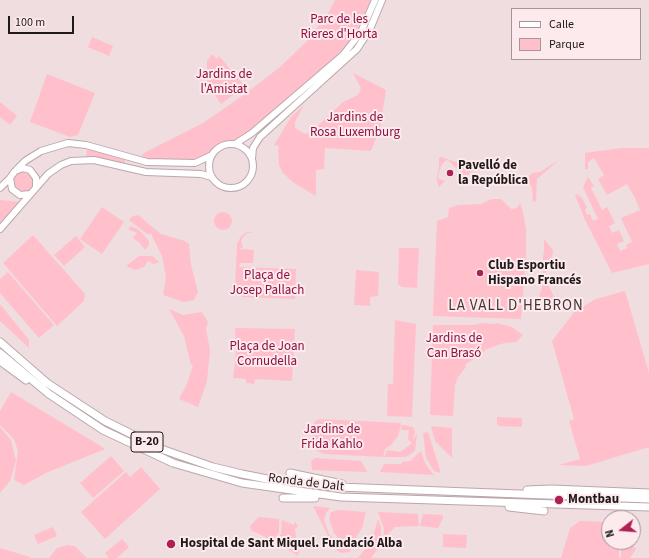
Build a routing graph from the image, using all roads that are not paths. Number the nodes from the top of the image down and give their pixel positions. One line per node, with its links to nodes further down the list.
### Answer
1 (375, 0): 3 (main road)
2 (382, 0): 5 (main road)
3 (235, 144): 4 (main road); 5 (main road)
4 (212, 155): 6 (main road); 7 (main road)
5 (252, 158): 7 (main road)
6 (17, 169): 8 (main road); 9 (main road)
7 (212, 177): 9 (main road)
8 (10, 178): 10 (main road); 11 (main road)
9 (36, 187): 11 (main road)
10 (0, 188)
11 (30, 194): 12 (main road)
12 (2, 227): 13 (main road)
13 (0, 232)
14 (0, 342): 19 (highway, Ronda de Dalt / B-20)
15 (0, 353): 17 (highway, Ronda de Dalt / B-20)
16 (0, 361): 17 (highway)
17 (49, 394): 22 (highway, Ronda de Dalt / B-20)
18 (290, 473): 19 (highway)
19 (354, 488): 20 (highway, Ronda de Dalt / B-20)
20 (487, 492): 21 (highway); 24 (highway, Ronda de Dalt / B-20)
21 (649, 493)
22 (341, 497): 23 (highway); 25 (highway, Ronda de Dalt / B-20)
23 (283, 498)
24 (649, 499)
25 (476, 502): 26 (highway, Ronda de Dalt / B-20); 27 (highway)
26 (649, 507)
27 (544, 511)

